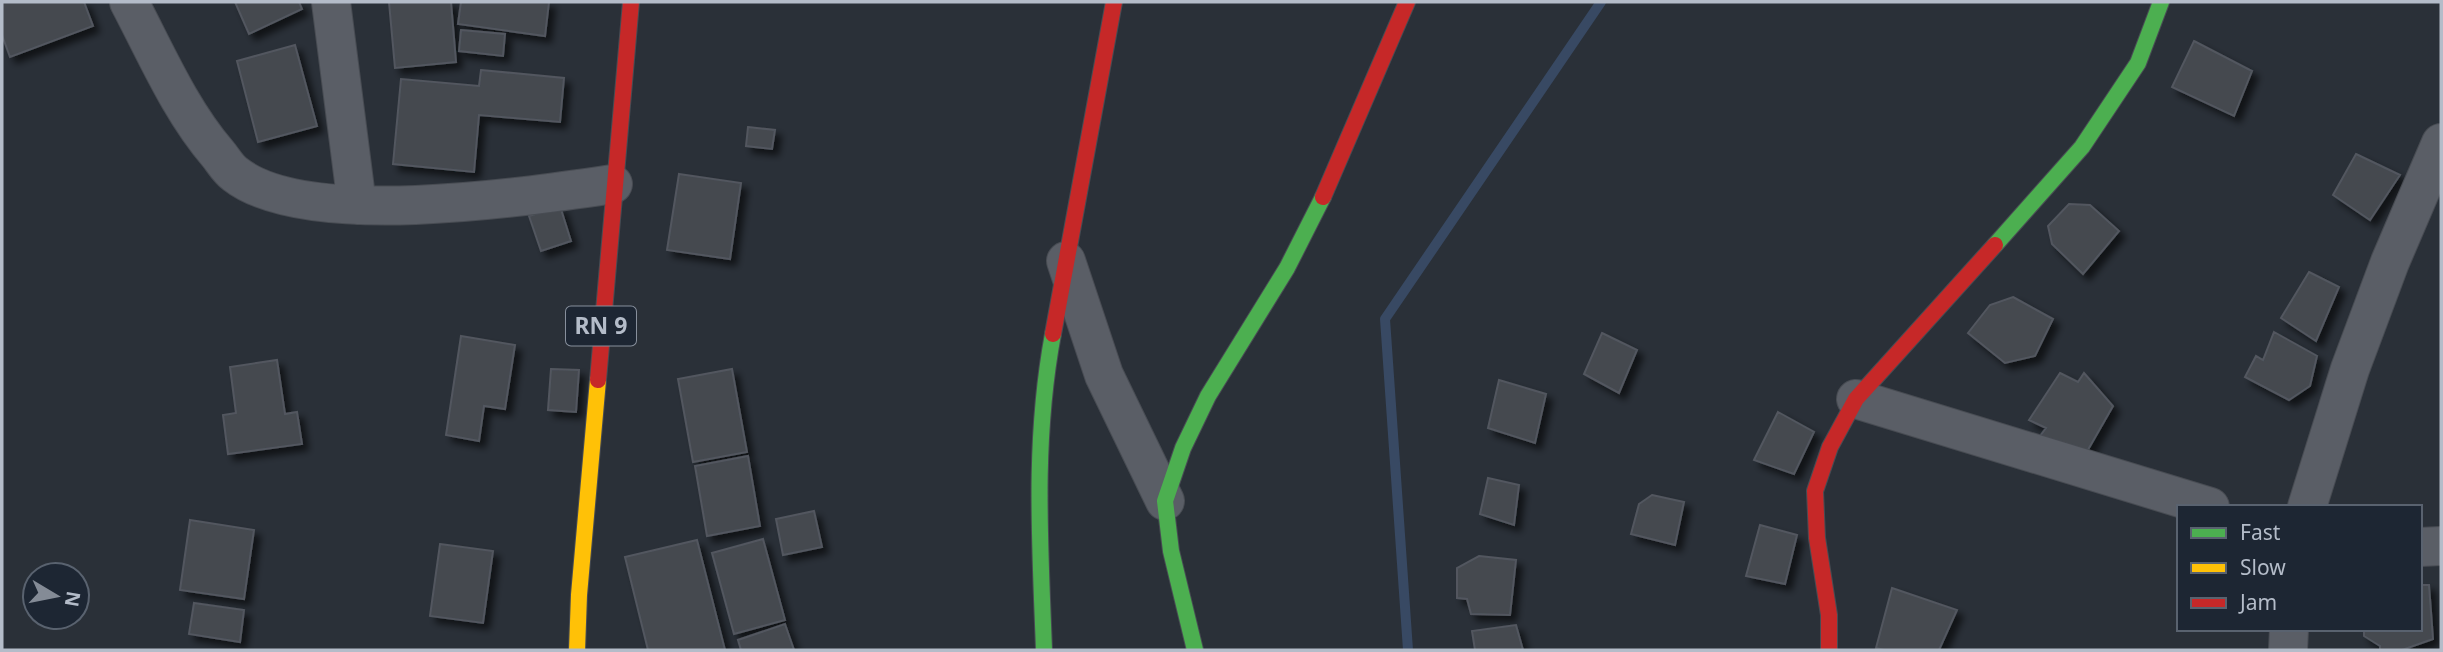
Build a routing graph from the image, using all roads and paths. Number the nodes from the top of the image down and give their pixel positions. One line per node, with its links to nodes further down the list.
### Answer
1 (129, 2): 9 (street)
2 (331, 2): 9 (street)
3 (631, 2): 8 (street, RN 9 / RN 9)
4 (1114, 2): 10 (street)
5 (1407, 2): 12 (street)
6 (2161, 2): 11 (street)
7 (2441, 143): 14 (street)
8 (613, 184): 9 (street); 18 (street, RN 9 / RN 9)
9 (356, 205)
10 (1066, 261): 12 (street); 19 (street)
11 (1856, 399): 13 (street); 21 (street)
12 (1165, 501): 20 (street)
13 (2203, 505)
14 (2308, 505)
15 (2441, 546): 16 (street)
16 (2422, 547)
17 (2289, 631): 22 (street)
18 (577, 650)
19 (1044, 650)
20 (1195, 650)
21 (1829, 650)
22 (2288, 650)

